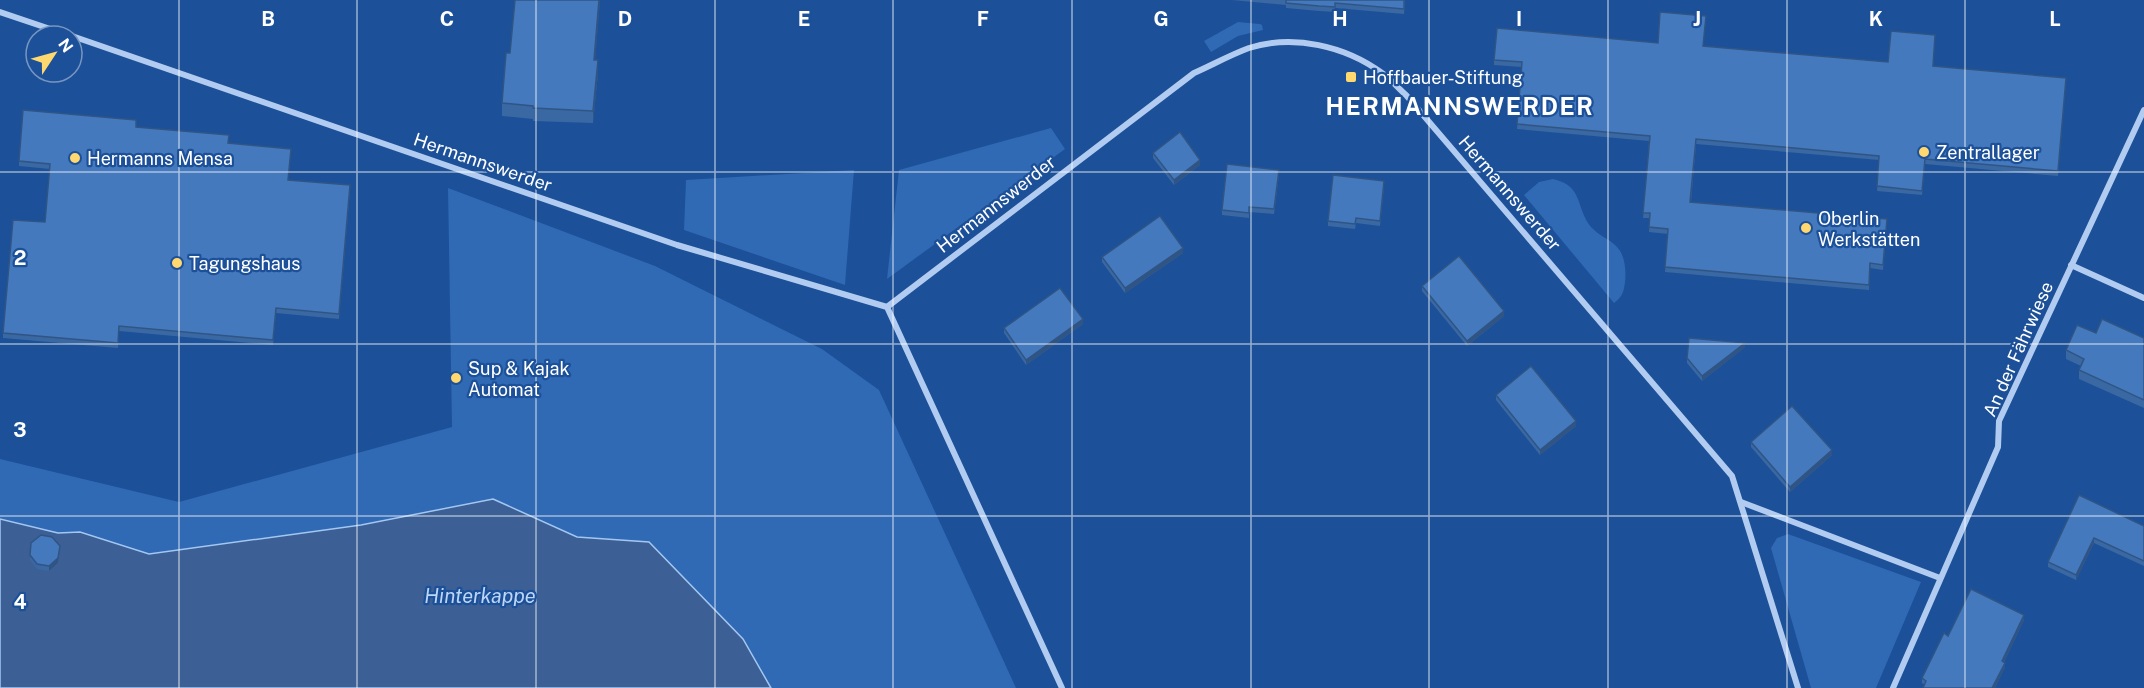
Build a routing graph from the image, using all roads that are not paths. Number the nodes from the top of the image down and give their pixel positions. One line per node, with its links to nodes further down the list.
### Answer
1 (0, 12): 2 (street, Hermannswerder)
2 (36, 24)
3 (84, 40): 7 (street, Hermannswerder)
4 (2144, 110): 5 (street, An der Fährwiese)
5 (2072, 265): 6 (street, An der Fährwiese); 9 (street, An der Fährwiese)
6 (2144, 298)
7 (887, 307): 8 (street, Hermannswerder); 10 (street)
8 (1741, 502): 9 (street); 11 (street, Hermannswerder)
9 (1940, 578): 12 (street, An der Fährwiese)
10 (1062, 688)
11 (1798, 688)
12 (1893, 688)

